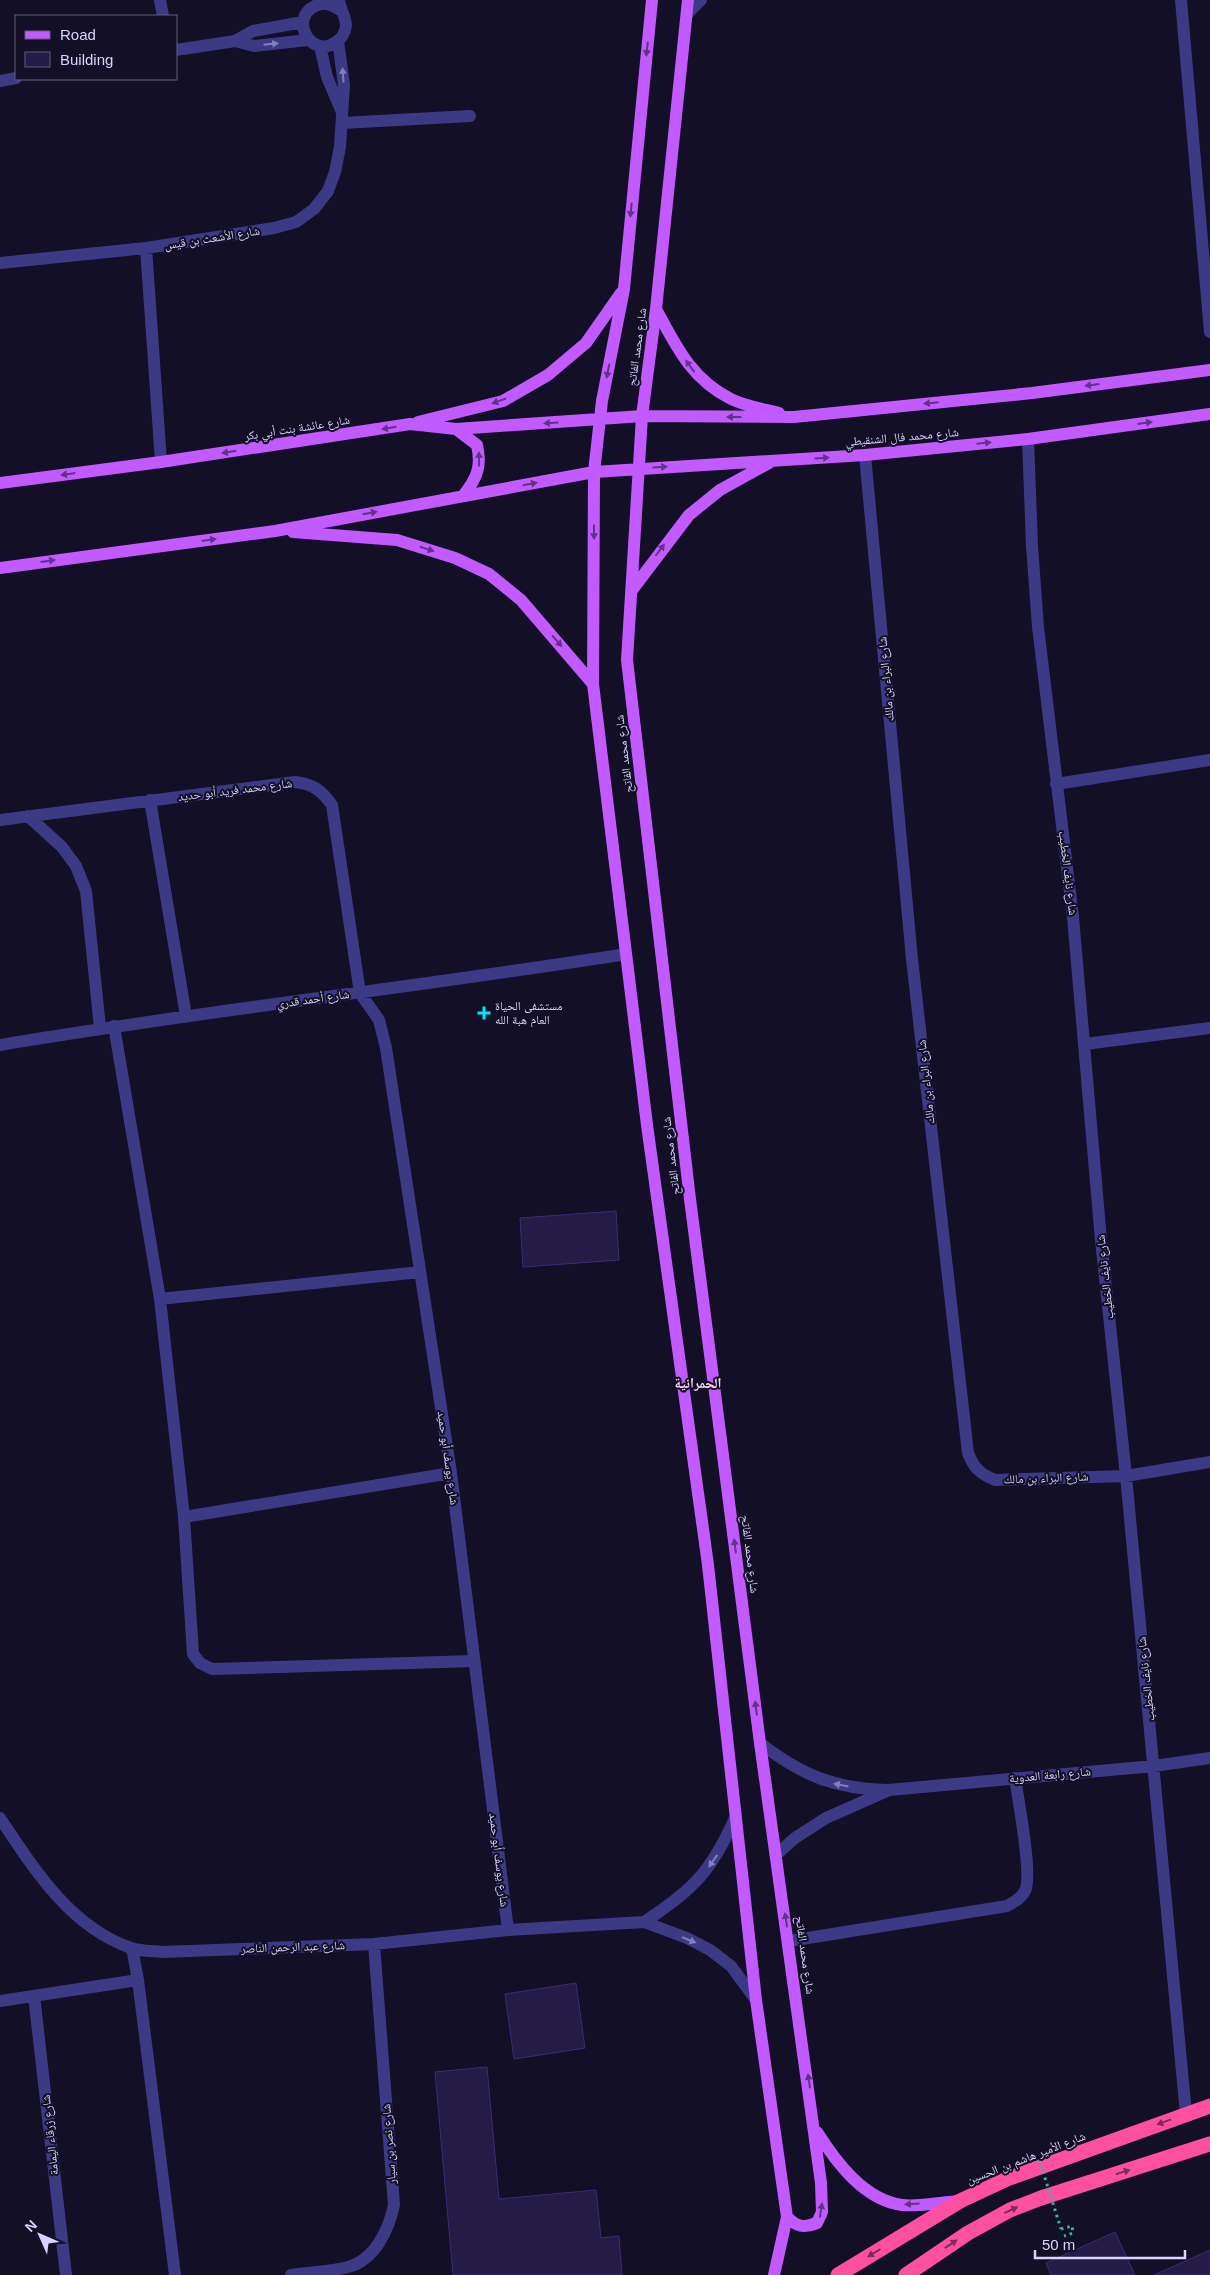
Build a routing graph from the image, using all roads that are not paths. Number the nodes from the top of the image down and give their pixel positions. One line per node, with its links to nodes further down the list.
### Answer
1 (160, 0): 9 (street)
2 (652, 0): 22 (main road, شارع محمد الفاتح, one-way to 22)
3 (688, 0): 8 (main road, شارع محمد الفاتح)
4 (701, 0): 8 (street)
5 (1181, 0): 24 (street)
6 (309, 5): 7 (street); 10 (street)
7 (340, 5): 12 (street)
8 (688, 14): 23 (main road, شارع محمد الفاتح)
9 (163, 15)
10 (303, 22): 11 (street); 13 (street)
11 (235, 41): 13 (street, one-way to 13); 14 (street)
12 (338, 41): 13 (street); 17 (street, شارع الأشعث بن قيس, one-way to 12)
13 (314, 43): 17 (street, شارع الأشعث بن قيس)
14 (178, 50)
15 (15, 78): 16 (street)
16 (0, 81)
17 (341, 110): 19 (street, شارع الأشعث بن قيس)
18 (470, 116): 19 (street)
19 (342, 123): 20 (street, شارع الأشعث بن قيس)
20 (146, 248): 21 (street, شارع الأشعث بن قيس); 35 (street)
21 (0, 263)
22 (624, 289): 29 (main road, شارع محمد الفاتح, one-way to 29); 30 (main road, one-way to 30)
23 (656, 309): 27 (main road, شارع محمد الفاتح); 28 (main road, one-way to 23)
24 (1210, 332)
25 (1210, 370): 28 (main road, one-way to 28)
26 (1210, 414): 32 (main road, شارع محمد فال الشنقيطي, one-way to 26)
27 (642, 416): 28 (main road, one-way to 27); 29 (main road); 36 (main road, شارع محمد الفاتح)
28 (794, 417)
29 (600, 420): 31 (main road, شارع عائشة بنت أبي بكر, one-way to 31); 37 (main road, شارع محمد الفاتح)
30 (410, 424): 31 (main road, شارع عائشة بنت أبي بكر); 35 (main road, شارع عائشة بنت أبي بكر, one-way to 35)
31 (456, 429): 39 (main road, one-way to 31)
32 (1028, 439): 33 (main road, شارع محمد فال الشنقيطي, one-way to 32); 45 (street, شارع نايف الخطيب)
33 (865, 455): 34 (main road, شارع محمد فال الشنقيطي, one-way to 33); 61 (street, شارع البراء بن مالك)
34 (774, 460): 36 (main road, شارع محمد فال الشنقيطي, one-way to 34); 42 (main road, one-way to 34)
35 (161, 462): 38 (main road, شارع عائشة بنت أبي بكر, one-way to 38)
36 (637, 469): 37 (main road, شارع محمد فال الشنقيطي); 42 (main road, شارع محمد الفاتح)
37 (594, 472): 39 (main road, one-way to 37); 43 (main road, شارع محمد الفاتح, one-way to 43)
38 (0, 484)
39 (463, 496): 40 (main road, one-way to 39)
40 (275, 531): 41 (main road, one-way to 40); 43 (main road, one-way to 43)
41 (0, 568)
42 (632, 590): 64 (main road, شارع محمد الفاتح, one-way to 42)
43 (593, 684): 49 (main road, شارع محمد الفاتح)
44 (1210, 760): 45 (street)
45 (1056, 784): 55 (street, شارع نايف الخطيب)
46 (150, 800): 47 (street, شارع محمد فريد أبو حديد); 50 (street, شارع محمد فريد أبو حديد); 51 (street)
47 (28, 816): 48 (street, شارع محمد فريد أبو حديد); 53 (street)
48 (0, 820)
49 (626, 954): 50 (street, شارع أحمد قدري); 70 (main road, شارع محمد الفاتح)
50 (360, 993): 51 (street, شارع أحمد قدري); 57 (street, شارع يوسف أبو حميد)
51 (186, 1016): 52 (street, شارع أحمد قدري)
52 (114, 1026): 53 (street, شارع أحمد قدري); 58 (street)
53 (100, 1028): 56 (street, شارع أحمد قدري)
54 (1210, 1028): 55 (street)
55 (1085, 1044): 61 (street, شارع نايف الخطيب)
56 (0, 1045)
57 (420, 1272): 58 (street); 60 (street, شارع يوسف أبو حميد)
58 (160, 1298): 62 (street)
59 (1210, 1462): 61 (street, شارع البراء بن مالك)
60 (451, 1473): 62 (street); 63 (street, شارع يوسف أبو حميد)
61 (1126, 1476): 66 (street, شارع نايف الخطيب)
62 (184, 1516): 63 (street)
63 (474, 1661): 73 (street, شارع يوسف أبو حميد)
64 (760, 1743): 68 (street, شارع رابعة العدوية, one-way to 64); 71 (main road, شارع محمد الفاتح)
65 (1210, 1758): 66 (street, شارع رابعة العدوية)
66 (1154, 1766): 67 (street, شارع رابعة العدوية); 82 (street, شارع نايف الخطيب)
67 (1015, 1778): 68 (street, شارع رابعة العدوية); 74 (street)
68 (890, 1790): 71 (street, شارع رابعة العدوية)
69 (0, 1818): 76 (street, شارع عبد الرحمن الناصر)
70 (735, 1818): 72 (street, شارع عبد الرحمن الناصر, one-way to 72); 79 (main road, شارع محمد الفاتح)
71 (777, 1854): 74 (main road, شارع محمد الفاتح, one-way to 71)
72 (644, 1922): 73 (street, شارع عبد الرحمن الناصر); 79 (street, شارع عبد الرحمن الناصر, one-way to 79)
73 (508, 1930): 75 (street, شارع عبد الرحمن الناصر)
74 (789, 1941): 83 (main road, شارع محمد الفاتح, one-way to 74)
75 (374, 1944): 76 (street, شارع عبد الرحمن الناصر); 89 (street, شارع نصر بن سيار)
76 (132, 1948): 77 (street)
77 (138, 1980): 78 (street); 88 (street)
78 (34, 1996): 80 (street); 87 (street, شارع زرقاء اليمامة)
79 (756, 2000): 86 (main road, شارع محمد الفاتح)
80 (0, 2001)
81 (1210, 2106): 82 (highway, شارع الأمير هاشم بن الحسين)
82 (1186, 2114): 85 (highway, شارع الأمير هاشم بن الحسين, one-way to 85)
83 (815, 2130): 85 (main road, شارع محمد الفاتح, one-way to 83); 86 (main road, one-way to 83)
84 (1210, 2144): 92 (highway, one-way to 84)
85 (960, 2201): 91 (highway, شارع الأمير هاشم بن الحسين, one-way to 91)
86 (787, 2217): 90 (main road, شارع محمد الفاتح)
87 (66, 2275)
88 (174, 2275)
89 (291, 2275)
90 (774, 2275)
91 (838, 2275)
92 (906, 2275)

